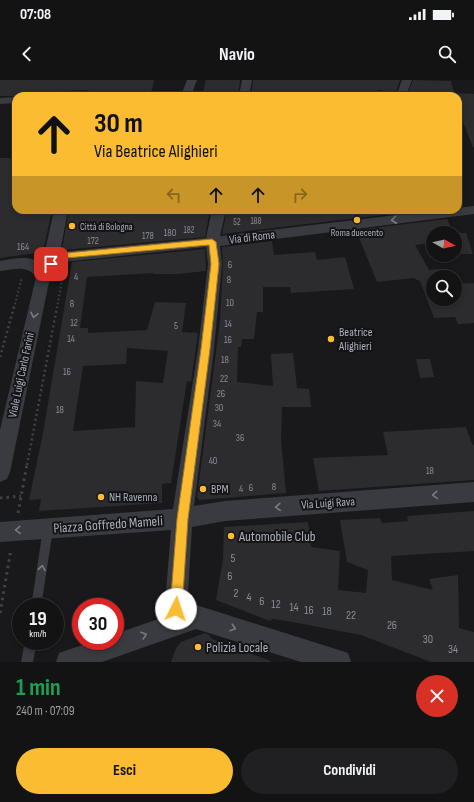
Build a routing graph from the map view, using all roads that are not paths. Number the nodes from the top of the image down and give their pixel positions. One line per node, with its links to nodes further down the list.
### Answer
1 (192, 80): 4 (street)
2 (247, 80): 5 (street)
3 (407, 80): 6 (street)
4 (187, 92)
5 (245, 92)
6 (403, 92)
7 (12, 100): 8 (street)
8 (0, 101)
9 (471, 211): 13 (street)
10 (60, 214): 16 (street, Viale Luigi Carlo Farini)
11 (218, 214): 14 (street)
12 (446, 214): 14 (street, Via di Roma, one-way to 14)
13 (474, 224)
14 (212, 242): 16 (street, Via di Roma); 19 (street)
15 (0, 266): 16 (street)
16 (47, 270): 17 (street, Viale Luigi Carlo Farini, one-way to 17)
17 (0, 472)
18 (474, 492): 19 (street, Via Luigi Rava, one-way to 19)
19 (182, 519): 20 (street, Piazza Goffredo Mameli); 23 (street)
20 (48, 528): 21 (street, Piazza Goffredo Mameli, one-way to 21); 22 (lane, one-way to 20)
21 (7, 531)
22 (37, 598)
23 (185, 620): 26 (street, one-way to 23); 27 (street, one-way to 27)
24 (29, 650): 25 (lane)
25 (27, 662)
26 (68, 662)
27 (339, 662)

